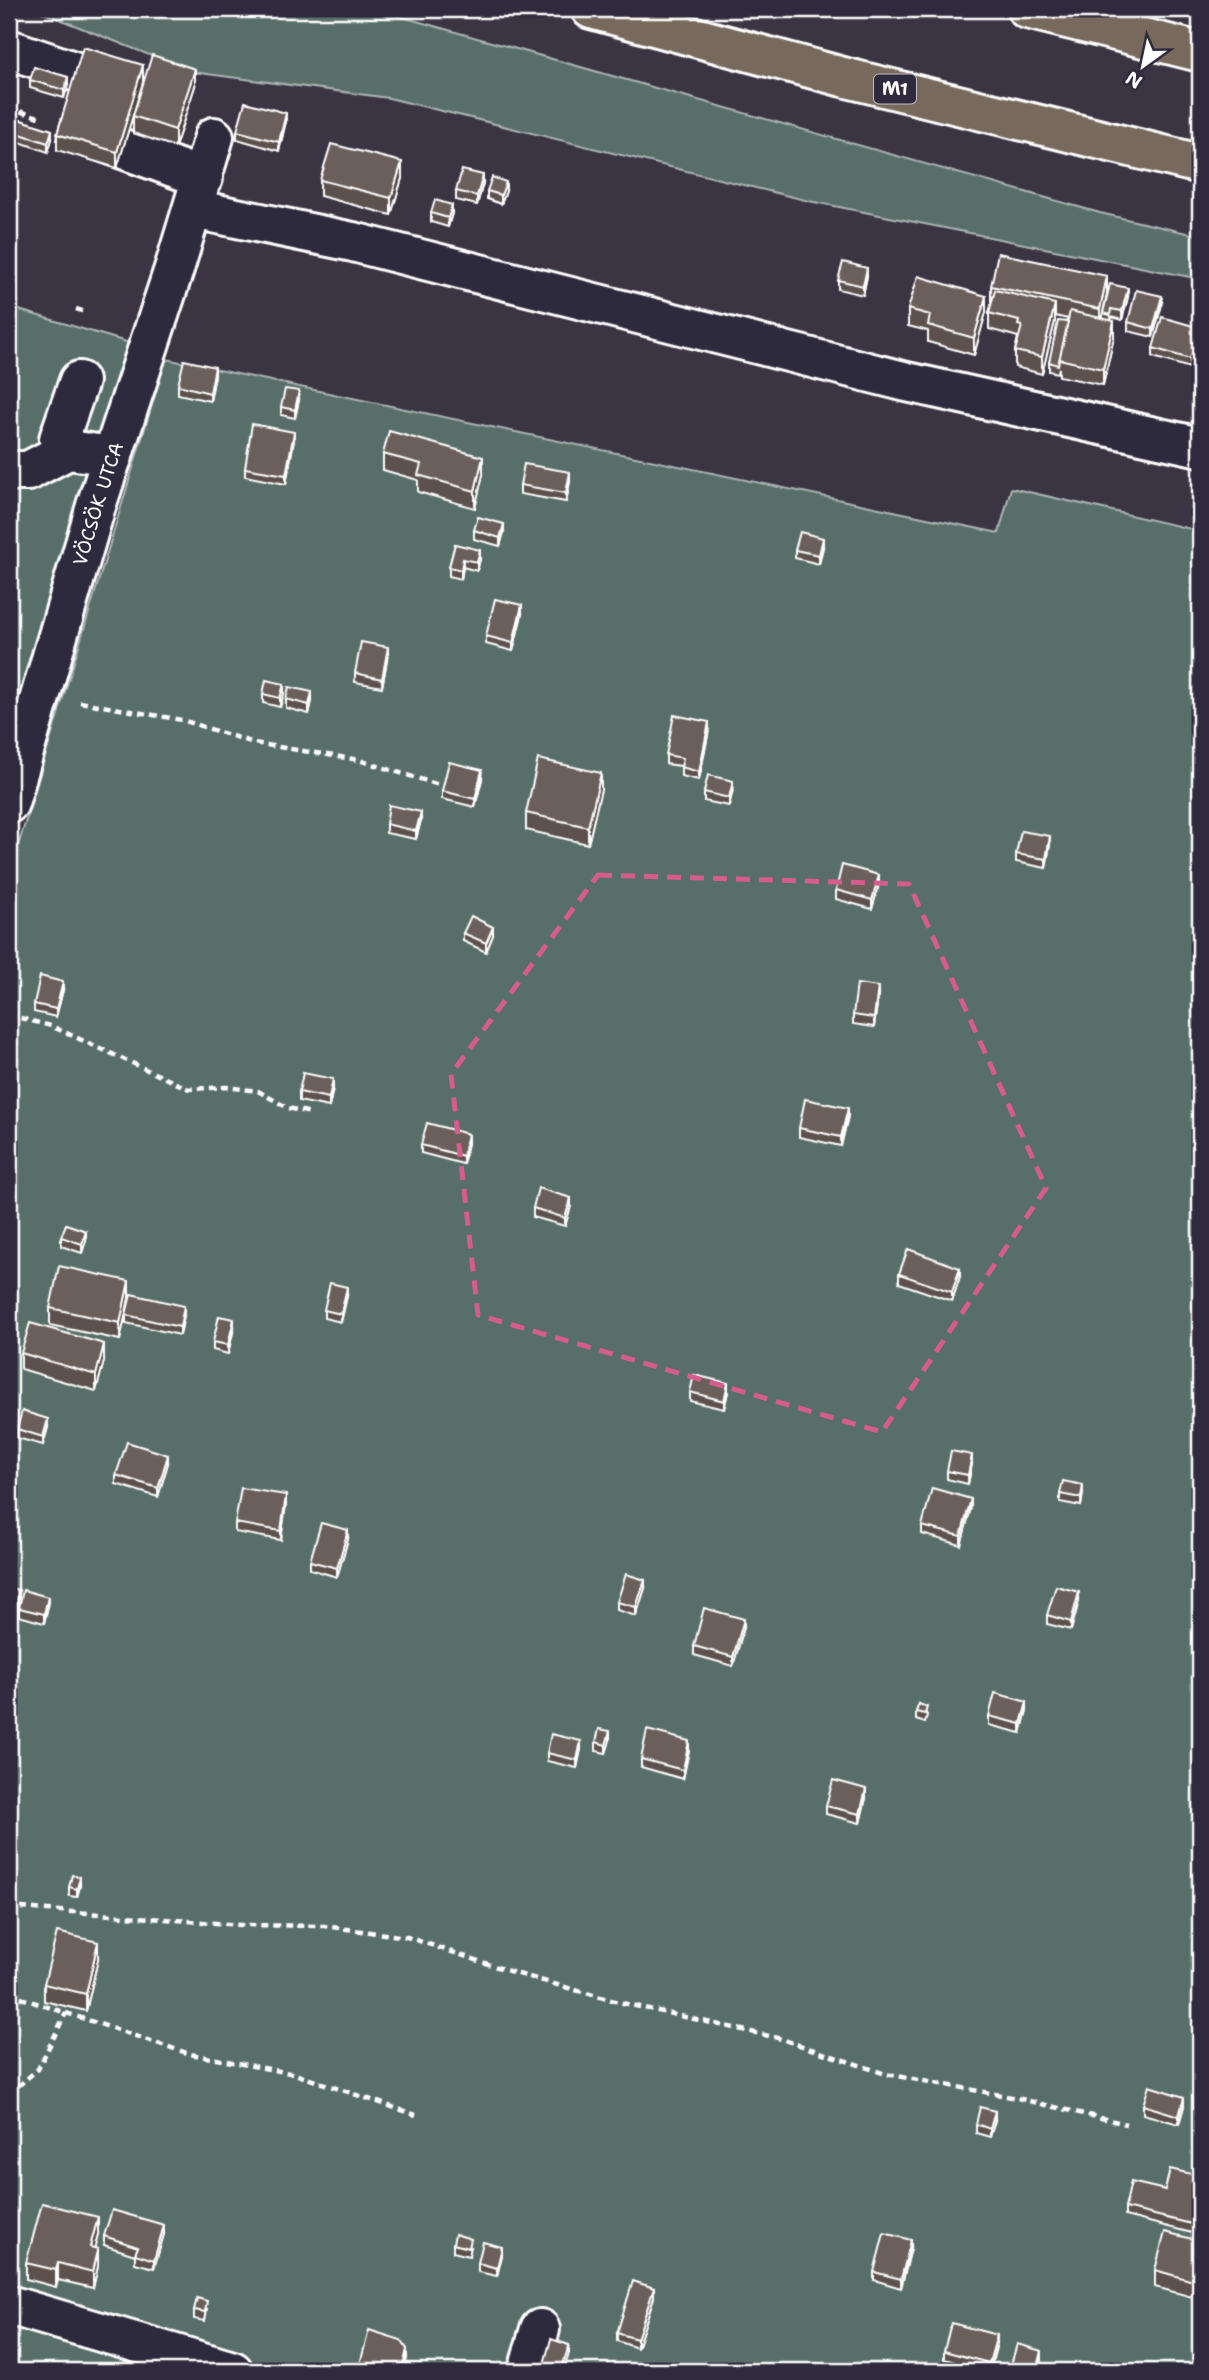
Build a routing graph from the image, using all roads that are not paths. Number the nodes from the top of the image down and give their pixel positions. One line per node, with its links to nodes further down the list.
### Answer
1 (591, 9): 6 (main road, M1)
2 (1027, 9): 4 (main road)
3 (9, 48): 7 (street)
4 (1200, 52)
5 (214, 137): 7 (street, VÖCSÖK UTCA)
6 (1200, 164)
7 (198, 194): 9 (street); 11 (street, VÖCSÖK UTCA)
8 (79, 381): 10 (street)
9 (1200, 447)
10 (68, 450): 11 (street); 12 (street)
11 (113, 456): 13 (street, VÖCSÖK UTCA)
12 (9, 471)
13 (9, 803)
14 (9, 2305): 16 (street)
15 (540, 2329): 17 (street)
16 (233, 2371)
17 (528, 2371)

